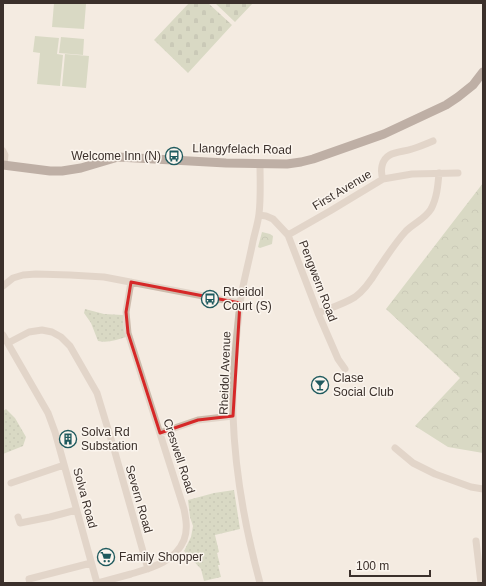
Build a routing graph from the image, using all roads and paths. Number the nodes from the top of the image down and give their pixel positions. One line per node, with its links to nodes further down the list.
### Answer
1 (483, 72): 4 (main road, Llangyfelach Road)
2 (433, 141): 8 (street)
3 (3, 151): 5 (street)
4 (260, 163): 5 (main road, Llangyfelach Road); 9 (street, Rheidol Avenue)
5 (4, 165)
6 (439, 173): 7 (street, First Avenue); 8 (street, First Avenue); 14 (street)
7 (458, 173)
8 (383, 179): 10 (street, First Avenue)
9 (259, 215): 10 (street, Pengwern Road); 13 (street, Rheidol Avenue)
10 (288, 235): 14 (street, Pengwern Road)
11 (131, 282): 12 (street); 13 (street); 19 (street, Creswell Road)
12 (3, 286)
13 (240, 303): 18 (street, Rheidol Avenue)
14 (318, 313): 17 (street, Pengwern Road)
15 (3, 335): 16 (street, Solva Road)
16 (8, 343): 21 (street, Solva Road); 28 (street, Severn Road)
17 (345, 369)
18 (233, 416): 19 (street); 31 (street, Rheidol Avenue)
19 (160, 433): 28 (street, Creswell Road)
20 (395, 448): 23 (street)
21 (64, 465): 22 (street); 24 (street, Solva Road)
22 (11, 483)
23 (483, 488)
24 (76, 510): 25 (street); 27 (street, Solva Road)
25 (18, 517)
26 (476, 541): 32 (street)
27 (91, 562): 29 (street); 30 (street, Solva Road)
28 (148, 569): 30 (street, Creswell Road)
29 (30, 583)
30 (97, 583)
31 (260, 583)
32 (481, 583)

